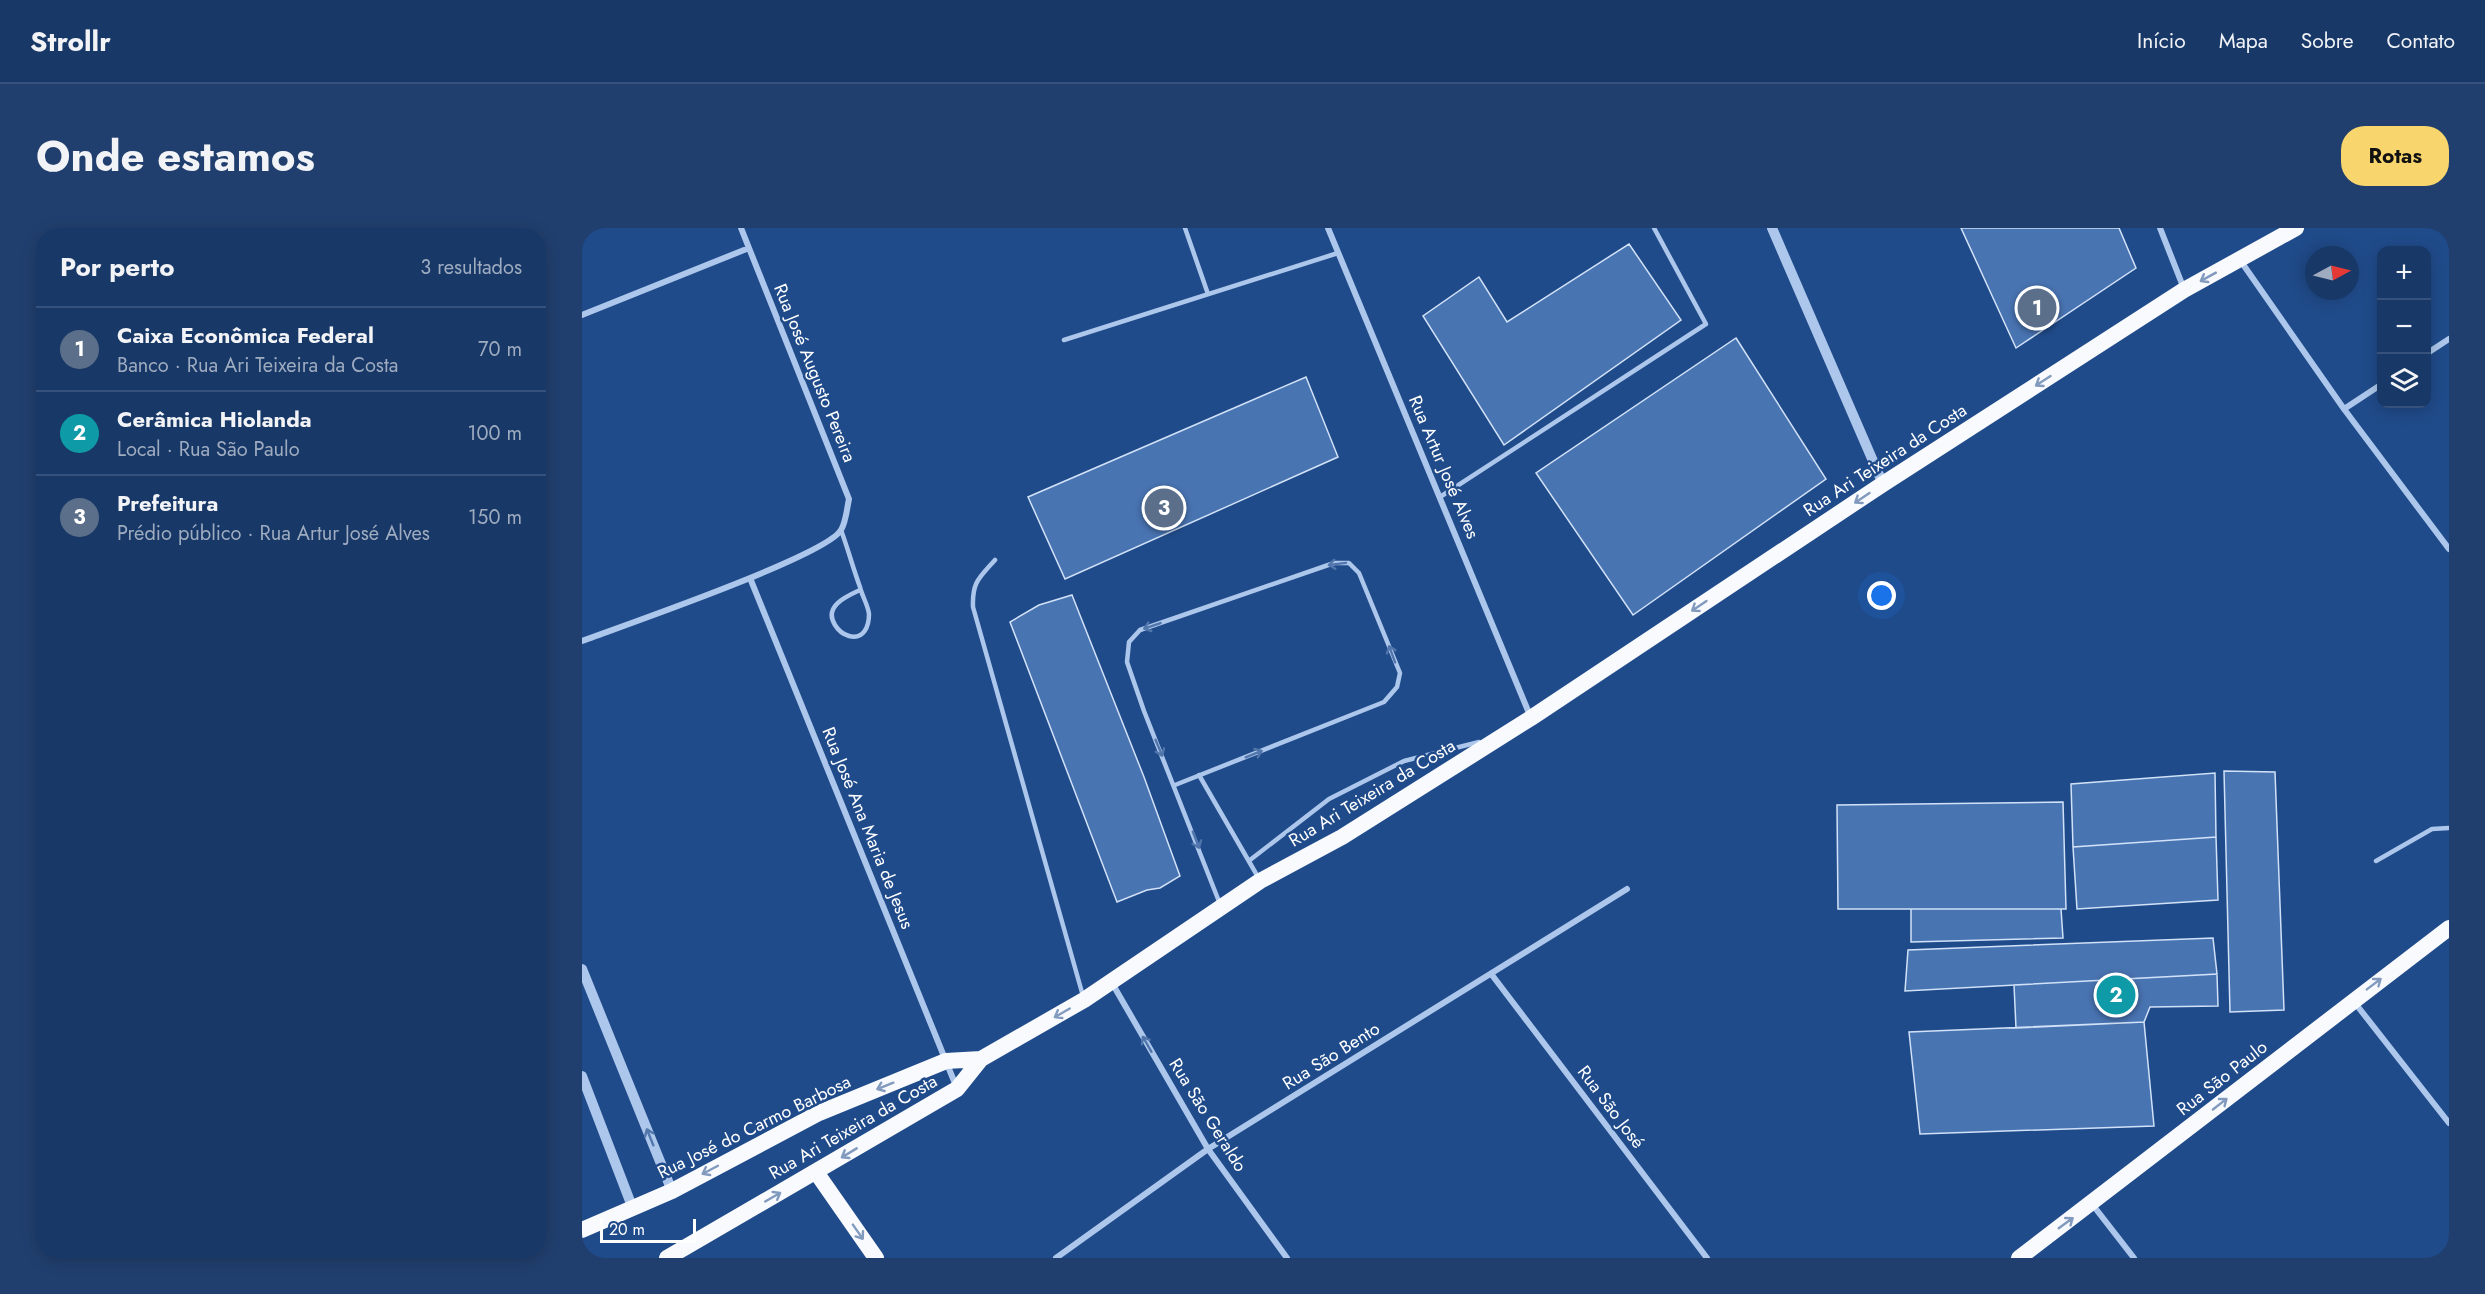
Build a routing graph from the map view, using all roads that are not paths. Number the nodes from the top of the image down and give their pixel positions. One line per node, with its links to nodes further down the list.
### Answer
1 (741, 228): 8 (street, Rua José Augusto Pereira)
2 (1185, 228): 12 (lane)
3 (1328, 228): 9 (street, Rua Artur José Alves)
4 (1654, 228): 20 (lane)
5 (1772, 228): 19 (street)
6 (2160, 228): 11 (street)
7 (2296, 228): 10 (highway, Rua Ari Teixeira da Costa)
8 (748, 248): 13 (street); 21 (street, Rua José Augusto Pereira)
9 (1338, 253): 12 (lane); 20 (street, Rua Artur José Alves)
10 (2240, 260): 11 (highway, Rua Ari Teixeira da Costa, one-way to 11); 18 (street)
11 (2184, 290): 19 (highway, Rua Ari Teixeira da Costa, one-way to 19)
12 (1208, 294): 15 (lane)
13 (582, 315)
14 (2449, 339): 16 (street)
15 (1064, 340)
16 (2431, 351)
17 (2377, 387): 18 (street)
18 (2343, 409): 22 (street)
19 (1883, 484): 27 (highway, Rua Ari Teixeira da Costa, one-way to 27)
20 (1440, 497): 27 (street, Rua Artur José Alves)
21 (841, 530): 24 (street); 25 (lane)
22 (2449, 549)
23 (995, 560): 41 (lane)
24 (750, 578): 26 (street); 44 (street, Rua José Ana Maria de Jesus)
25 (860, 590): 25 (lane)
26 (582, 641)
27 (1531, 718): 28 (highway, Rua Ari Teixeira da Costa)
28 (1502, 736): 32 (lane, Rua Ari Teixeira da Costa); 34 (highway, Rua Ari Teixeira da Costa)
29 (1199, 775): 30 (lane); 30 (lane, one-way to 30); 32 (lane)
30 (1175, 785): 36 (lane, one-way to 36)
31 (2449, 828): 33 (lane)
32 (1250, 860): 34 (lane)
33 (2376, 861)
34 (1260, 881): 36 (highway, Rua Ari Teixeira da Costa)
35 (1627, 889): 39 (street, Rua São Bento)
36 (1221, 908): 40 (highway, Rua Ari Teixeira da Costa)
37 (2449, 928): 42 (highway, Rua São Paulo, one-way to 37)
38 (582, 969): 50 (street, one-way to 38)
39 (1492, 975): 48 (street, Rua São Bento); 58 (street, Rua São José)
40 (1112, 983): 41 (highway, Rua Ari Teixeira da Costa); 48 (street, Rua São Geraldo, one-way to 40)
41 (1084, 1000): 43 (highway, Rua Ari Teixeira da Costa, one-way to 43)
42 (2353, 1000): 47 (street); 51 (highway, Rua São Paulo, one-way to 42)
43 (981, 1059): 44 (highway, Rua José do Carmo Barbosa); 46 (highway, Rua Ari Teixeira da Costa)
44 (946, 1061): 46 (street, Rua José Ana Maria de Jesus); 50 (highway, Rua José do Carmo Barbosa, one-way to 50)
45 (582, 1076): 52 (street)
46 (957, 1089): 49 (highway, Rua Ari Teixeira da Costa, one-way to 49)
47 (2449, 1123)
48 (1208, 1149): 56 (street, Rua São Bento); 57 (street, Rua São Geraldo)
49 (816, 1172): 54 (highway, Rua Ari Teixeira da Costa, one-way to 49); 55 (highway, one-way to 55)
50 (672, 1191): 52 (highway, Rua José do Carmo Barbosa)
51 (2092, 1204): 59 (highway, Rua São Paulo, one-way to 51); 60 (street)
52 (633, 1209): 53 (highway, Rua José do Carmo Barbosa)
53 (582, 1230)
54 (667, 1258)
55 (876, 1258)
56 (1056, 1258)
57 (1287, 1258)
58 (1707, 1258)
59 (2019, 1258)
60 (2134, 1258)

